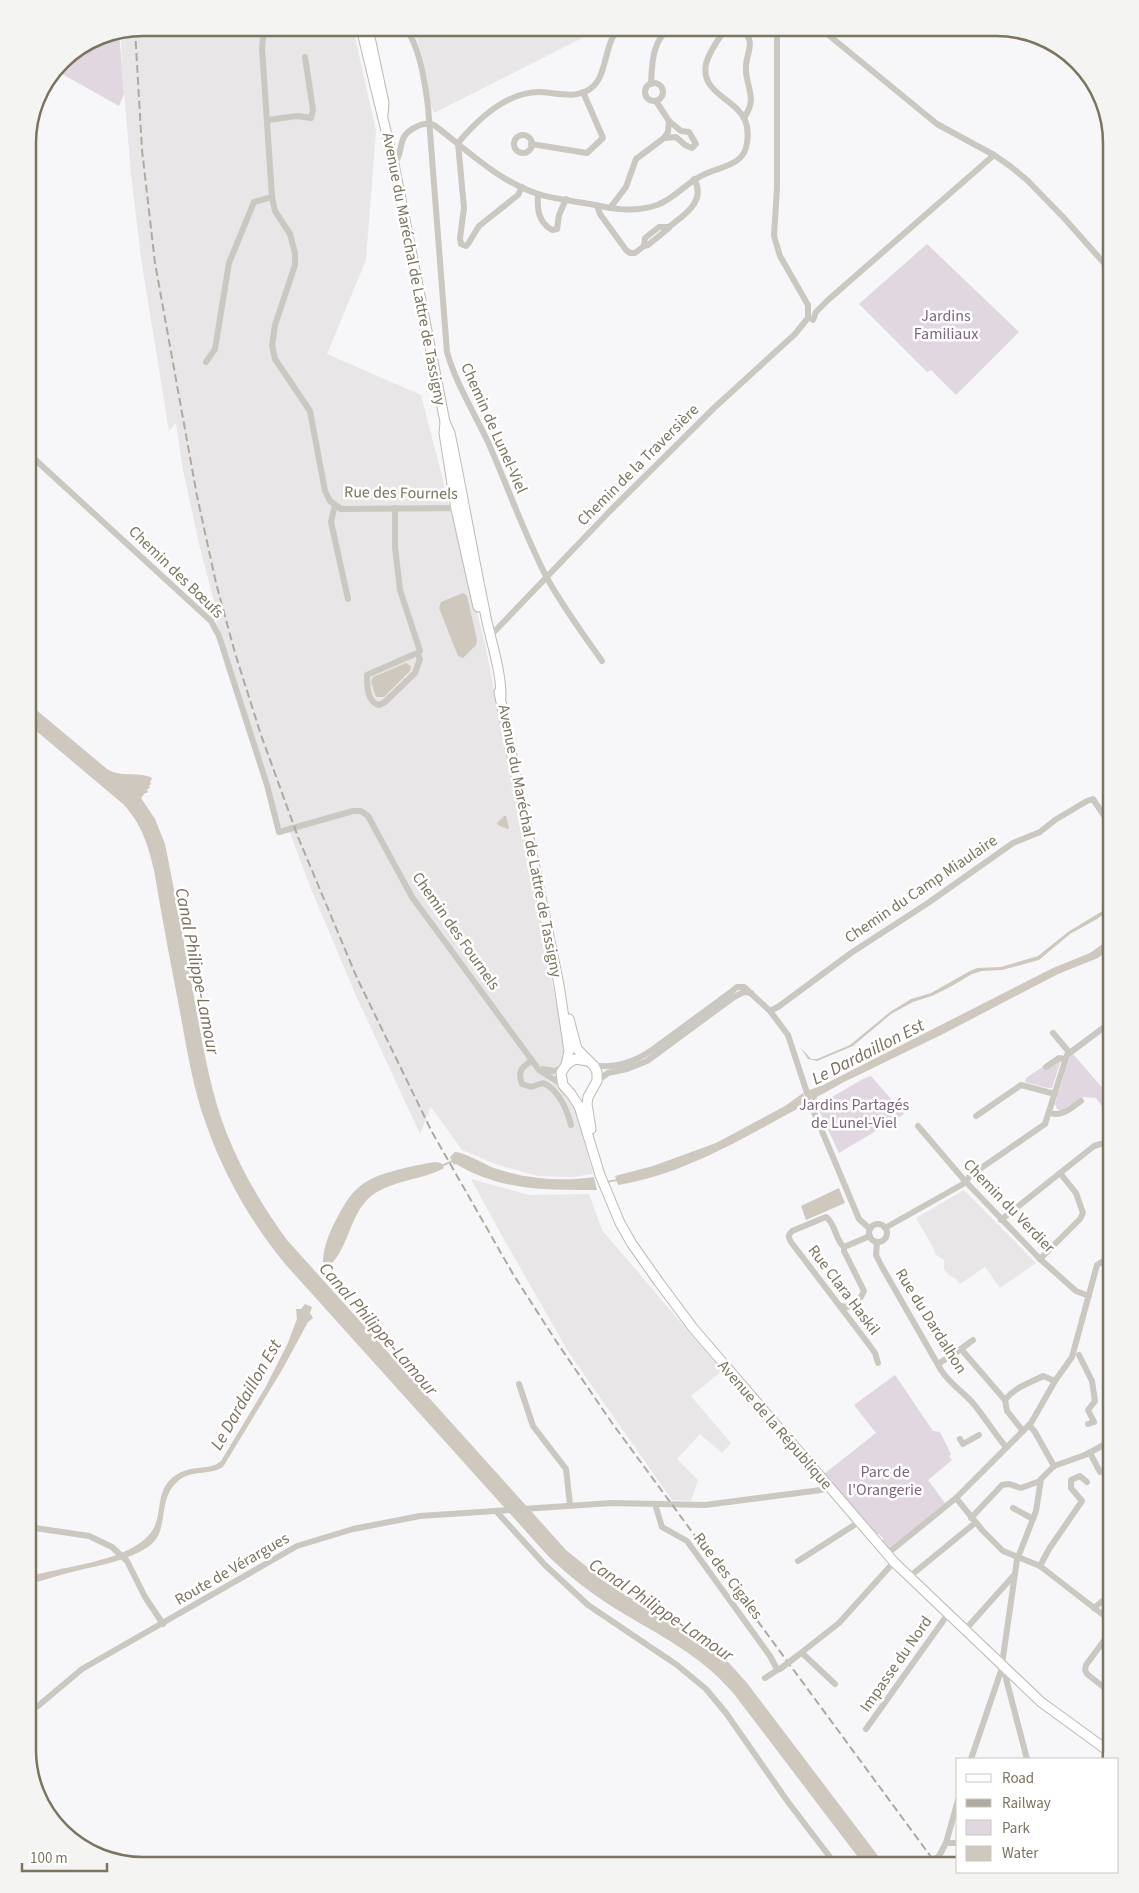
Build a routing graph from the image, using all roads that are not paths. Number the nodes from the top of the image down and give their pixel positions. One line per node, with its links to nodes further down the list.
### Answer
1 (263, 36): 17 (street, Rue des Fournels)
2 (363, 36): 15 (main road, Avenue du Maréchal de Lattre de Tassigny)
3 (370, 36): 15 (main road, Avenue du Maréchal de Lattre de Tassigny)
4 (410, 36): 19 (street, Chemin de Lunel-Viel)
5 (614, 36): 13 (street)
6 (661, 36): 12 (street)
7 (721, 36): 16 (street)
8 (749, 36): 16 (street)
9 (777, 36): 33 (street)
10 (830, 36): 23 (street)
11 (305, 57): 17 (street)
12 (651, 84): 14 (street); 14 (street)
13 (583, 92): 21 (street); 22 (street)
14 (656, 101): 18 (street)
15 (383, 116): 24 (main road, Avenue du Maréchal de Lattre de Tassigny)
16 (744, 118): 25 (street)
17 (267, 120): 28 (street, Rue des Fournels)
18 (669, 121): 20 (street); 20 (street)
19 (429, 123): 21 (street); 24 (street); 39 (street, Chemin de Lunel-Viel)
20 (664, 138): 31 (street)
21 (458, 143): 26 (street); 26 (street)
22 (532, 144)
23 (994, 155): 32 (street); 33 (street, Chemin de la Traversière)
24 (394, 164): 38 (main road, Avenue du Maréchal de Lattre de Tassigny)
25 (694, 180): 30 (street); 31 (street)
26 (522, 187): 27 (street)
27 (538, 194): 29 (street); 29 (street)
28 (272, 197): 34 (street); 36 (street, Rue des Fournels)
29 (566, 199): 30 (street)
30 (597, 205): 31 (street)
31 (610, 208)
32 (1103, 261)
33 (810, 319): 39 (street, Chemin de la Traversière)
34 (206, 362)
35 (36, 460): 46 (street, Chemin des Bœufs)
36 (335, 505): 37 (street, Rue des Fournels); 40 (street, Rue des Fournels)
37 (395, 508): 38 (street, Rue des Fournels); 42 (street)
38 (461, 508): 41 (main road, Avenue du Maréchal de Lattre de Tassigny); 44 (main road, Avenue du Maréchal de Lattre de Tassigny)
39 (547, 578): 41 (street, Chemin de la Traversière); 43 (street, Chemin de Lunel-Viel)
40 (348, 599)
41 (490, 634): 44 (main road, Avenue du Maréchal de Lattre de Tassigny)
42 (417, 653): 42 (street)
43 (602, 660)
44 (501, 697): 47 (main road, Avenue du Maréchal de Lattre de Tassigny)
45 (1103, 813): 49 (street, Chemin du Camp Miaulaire)
46 (279, 832): 53 (street, Chemin des Fournels)
47 (559, 985): 54 (main road, Avenue du Maréchal de Lattre de Tassigny); 55 (main road, Avenue du Maréchal de Lattre de Tassigny)
48 (753, 994): 49 (street); 54 (street); 57 (street)
49 (770, 1011): 73 (street)
50 (1103, 1029): 52 (street)
51 (1053, 1033): 52 (street)
52 (1067, 1055): 56 (street); 61 (street)
53 (533, 1061): 55 (street); 58 (street, Chemin des Fournels); 65 (street)
54 (590, 1062): 55 (main road); 57 (main road)
55 (565, 1066): 58 (main road)
56 (1046, 1067)
57 (597, 1081): 59 (main road)
58 (562, 1085): 60 (main road)
59 (592, 1090): 60 (main road); 68 (main road)
60 (571, 1094): 68 (main road)
61 (1055, 1094): 63 (street); 64 (street)
62 (1080, 1101): 63 (street)
63 (1050, 1113): 70 (street)
64 (976, 1116)
65 (571, 1125)
66 (918, 1126): 70 (street, Chemin du Verdier)
67 (1103, 1144): 69 (street)
68 (596, 1162): 100 (main road, Avenue de la République)
69 (1060, 1173): 71 (street); 76 (street)
70 (965, 1182): 71 (street, Chemin du Verdier); 72 (street)
71 (1001, 1220): 76 (street, Chemin du Verdier)
72 (885, 1228): 73 (street); 74 (street)
73 (870, 1233): 74 (street); 75 (street)
74 (877, 1242): 84 (street, Rue du Dardalhon)
75 (844, 1247): 79 (street); 79 (street, Rue Clara Haskil)
76 (1040, 1259): 78 (street, Chemin du Verdier)
77 (1103, 1262): 78 (street)
78 (1089, 1296): 85 (street)
79 (841, 1306): 83 (street, Rue Clara Haskil)
80 (973, 1340): 81 (street)
81 (961, 1349): 84 (street); 87 (street)
82 (1078, 1355): 88 (street)
83 (878, 1363)
84 (938, 1364): 94 (street, Rue du Dardalhon)
85 (1055, 1380): 87 (street); 89 (street)
86 (519, 1384): 103 (street)
87 (1005, 1400): 90 (street)
88 (1088, 1424)
89 (1029, 1425): 90 (street); 96 (street)
90 (1023, 1431): 94 (street)
91 (979, 1435): 92 (street)
92 (960, 1439)
93 (1103, 1446): 95 (street)
94 (1006, 1447): 101 (street)
95 (1090, 1453): 96 (street); 97 (street)
96 (1054, 1466): 98 (street)
97 (1100, 1472)
98 (1040, 1481): 106 (street); 107 (street)
99 (1087, 1482): 114 (street)
100 (829, 1487): 102 (street, Route de Vérargues); 108 (main road, Avenue de la République)
101 (956, 1498): 107 (street); 110 (street)
102 (655, 1504): 103 (street, Route de Vérargues); 126 (street, Rue des Cigales)
103 (570, 1505): 105 (street, Route de Vérargues)
104 (1013, 1508): 106 (street)
105 (499, 1510): 121 (street, Route de Vérargues); 138 (street)
106 (1033, 1519): 111 (street)
107 (973, 1520): 111 (street); 116 (street)
108 (859, 1522): 110 (main road, Avenue de la République); 112 (street)
109 (36, 1528): 121 (street)
110 (887, 1554): 113 (main road, Avenue de la République)
111 (1018, 1556): 114 (street); 115 (street)
112 (798, 1561)
113 (894, 1562): 116 (main road, Avenue de la République); 124 (street)
114 (1040, 1566): 118 (street)
115 (1016, 1573): 122 (street); 125 (street)
116 (909, 1577): 119 (main road, Avenue de la République)
117 (1103, 1601): 118 (street)
118 (1094, 1608): 120 (street)
119 (948, 1614): 122 (main road, Avenue de la République); 131 (street, Impasse du Nord)
120 (1103, 1614)
121 (162, 1624): 130 (street, Route de Vérargues)
122 (965, 1630): 125 (main road, Avenue de la République)
123 (1103, 1643): 129 (street)
124 (799, 1655): 126 (street, bridge); 128 (street)
125 (1002, 1666): 132 (main road, Avenue de la République); 133 (street); 134 (street)
126 (779, 1669): 127 (street)
127 (765, 1678)
128 (835, 1684)
129 (1103, 1686)
130 (36, 1707)
131 (866, 1729)
132 (1103, 1747)
133 (971, 1758)
134 (1027, 1758)
135 (956, 1807): 136 (street)
136 (946, 1843): 137 (street); 139 (street, bridge)
137 (956, 1843)
138 (829, 1857)
139 (937, 1857)

